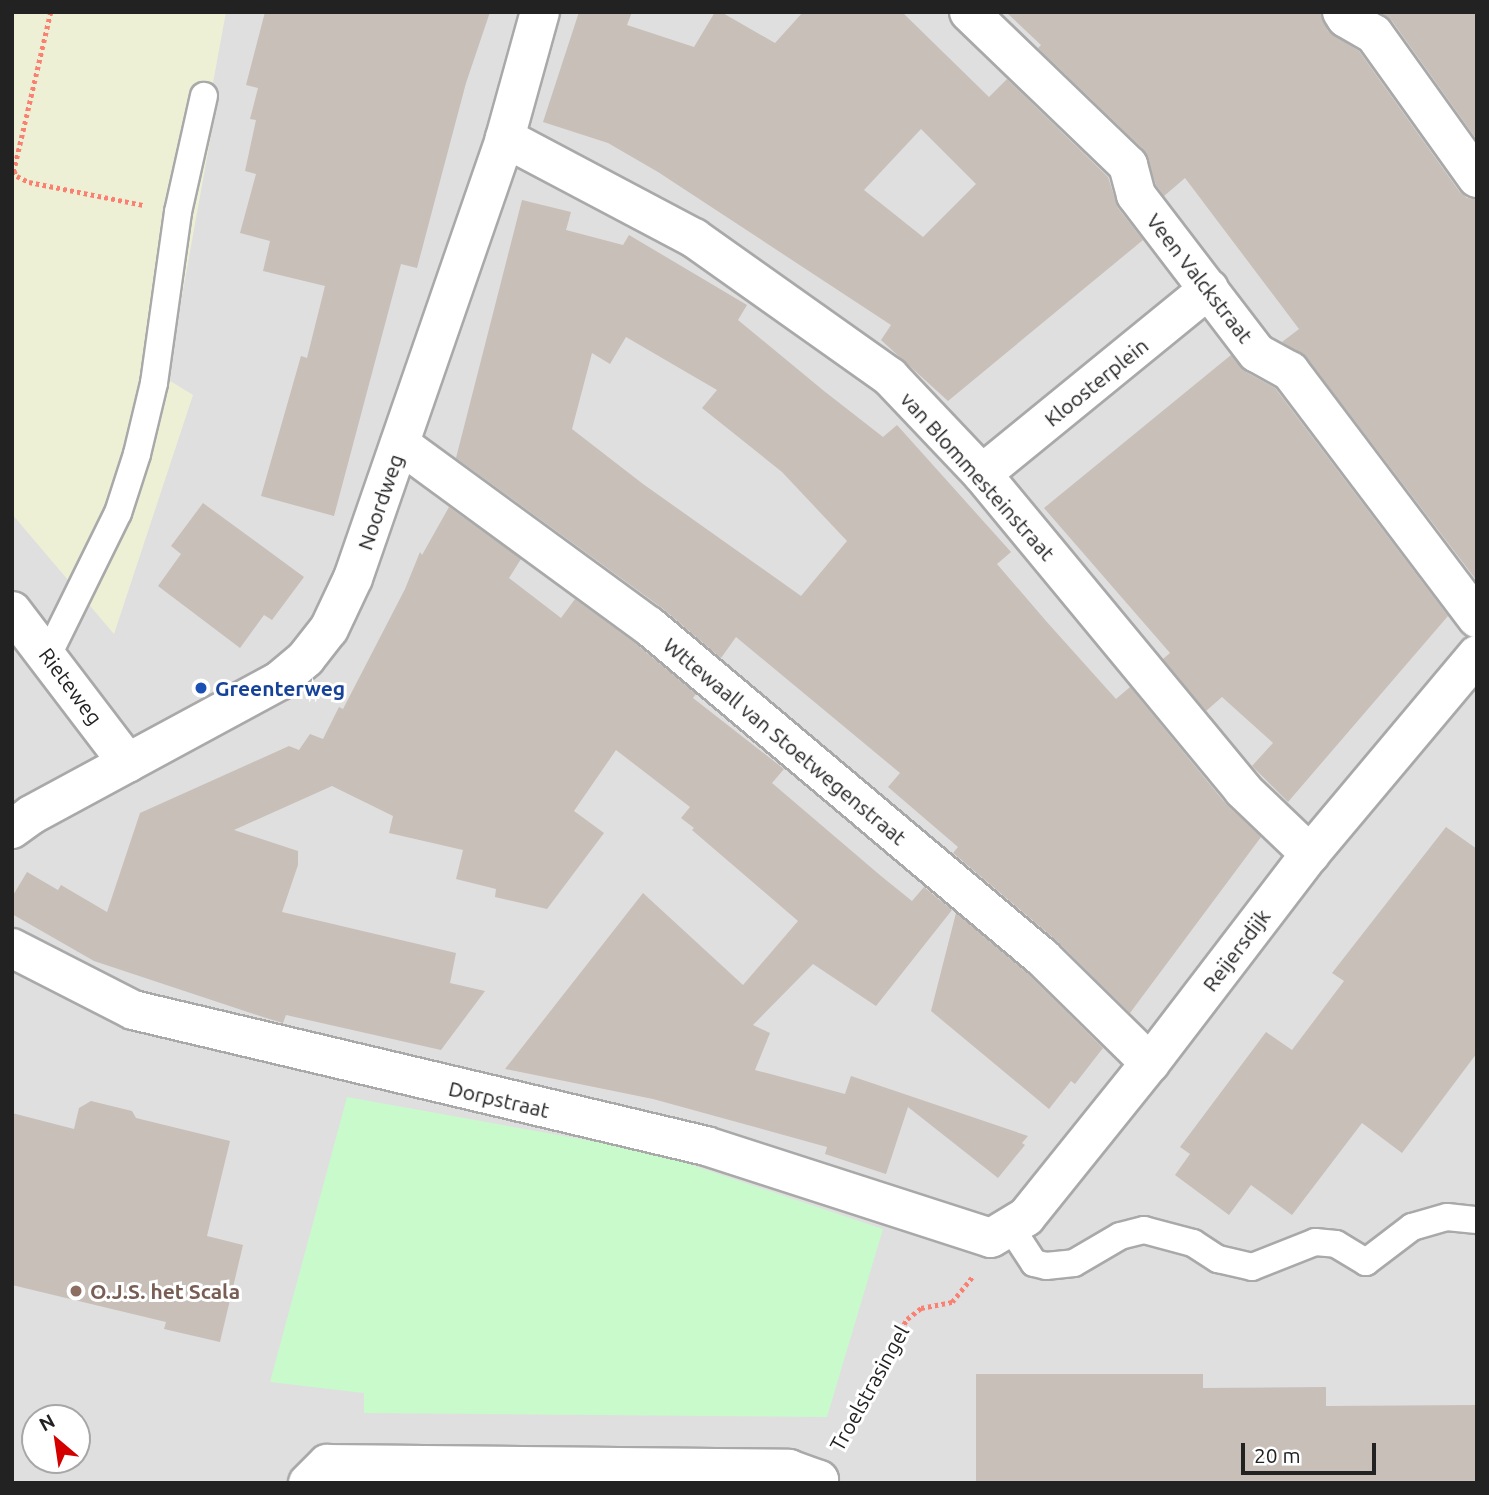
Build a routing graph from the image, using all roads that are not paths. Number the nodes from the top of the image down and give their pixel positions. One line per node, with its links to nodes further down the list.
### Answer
1 (540, 12): 5 (street, Noordweg)
2 (969, 12): 7 (street, Veen Valckstraat)
3 (1342, 12): 6 (street)
4 (204, 96): 12 (lane)
5 (505, 138): 8 (street, Noordweg); 9 (street, van Blommesteinstraat)
6 (1477, 178)
7 (1209, 289): 9 (street, Kloosterplein); 11 (street, Veen Valckstraat)
8 (400, 444): 14 (street, Noordweg); 18 (street, Wttewaall van Stoetwegenstraat)
9 (982, 474): 16 (street, van Blommesteinstraat)
10 (12, 611): 12 (street, Rieteweg)
11 (1477, 618)
12 (48, 655): 14 (street, Rieteweg)
13 (1477, 655): 16 (street, Reijersdijk)
14 (128, 763): 15 (street, Noordweg)
15 (12, 829)
16 (1310, 854): 18 (street, Reijersdijk)
17 (12, 948): 20 (street, Dorpstraat)
18 (1150, 1063): 20 (street, Reijersdijk)
19 (1477, 1220): 20 (lane)
20 (1001, 1233)
21 (819, 1481): 22 (street)
22 (308, 1483)

